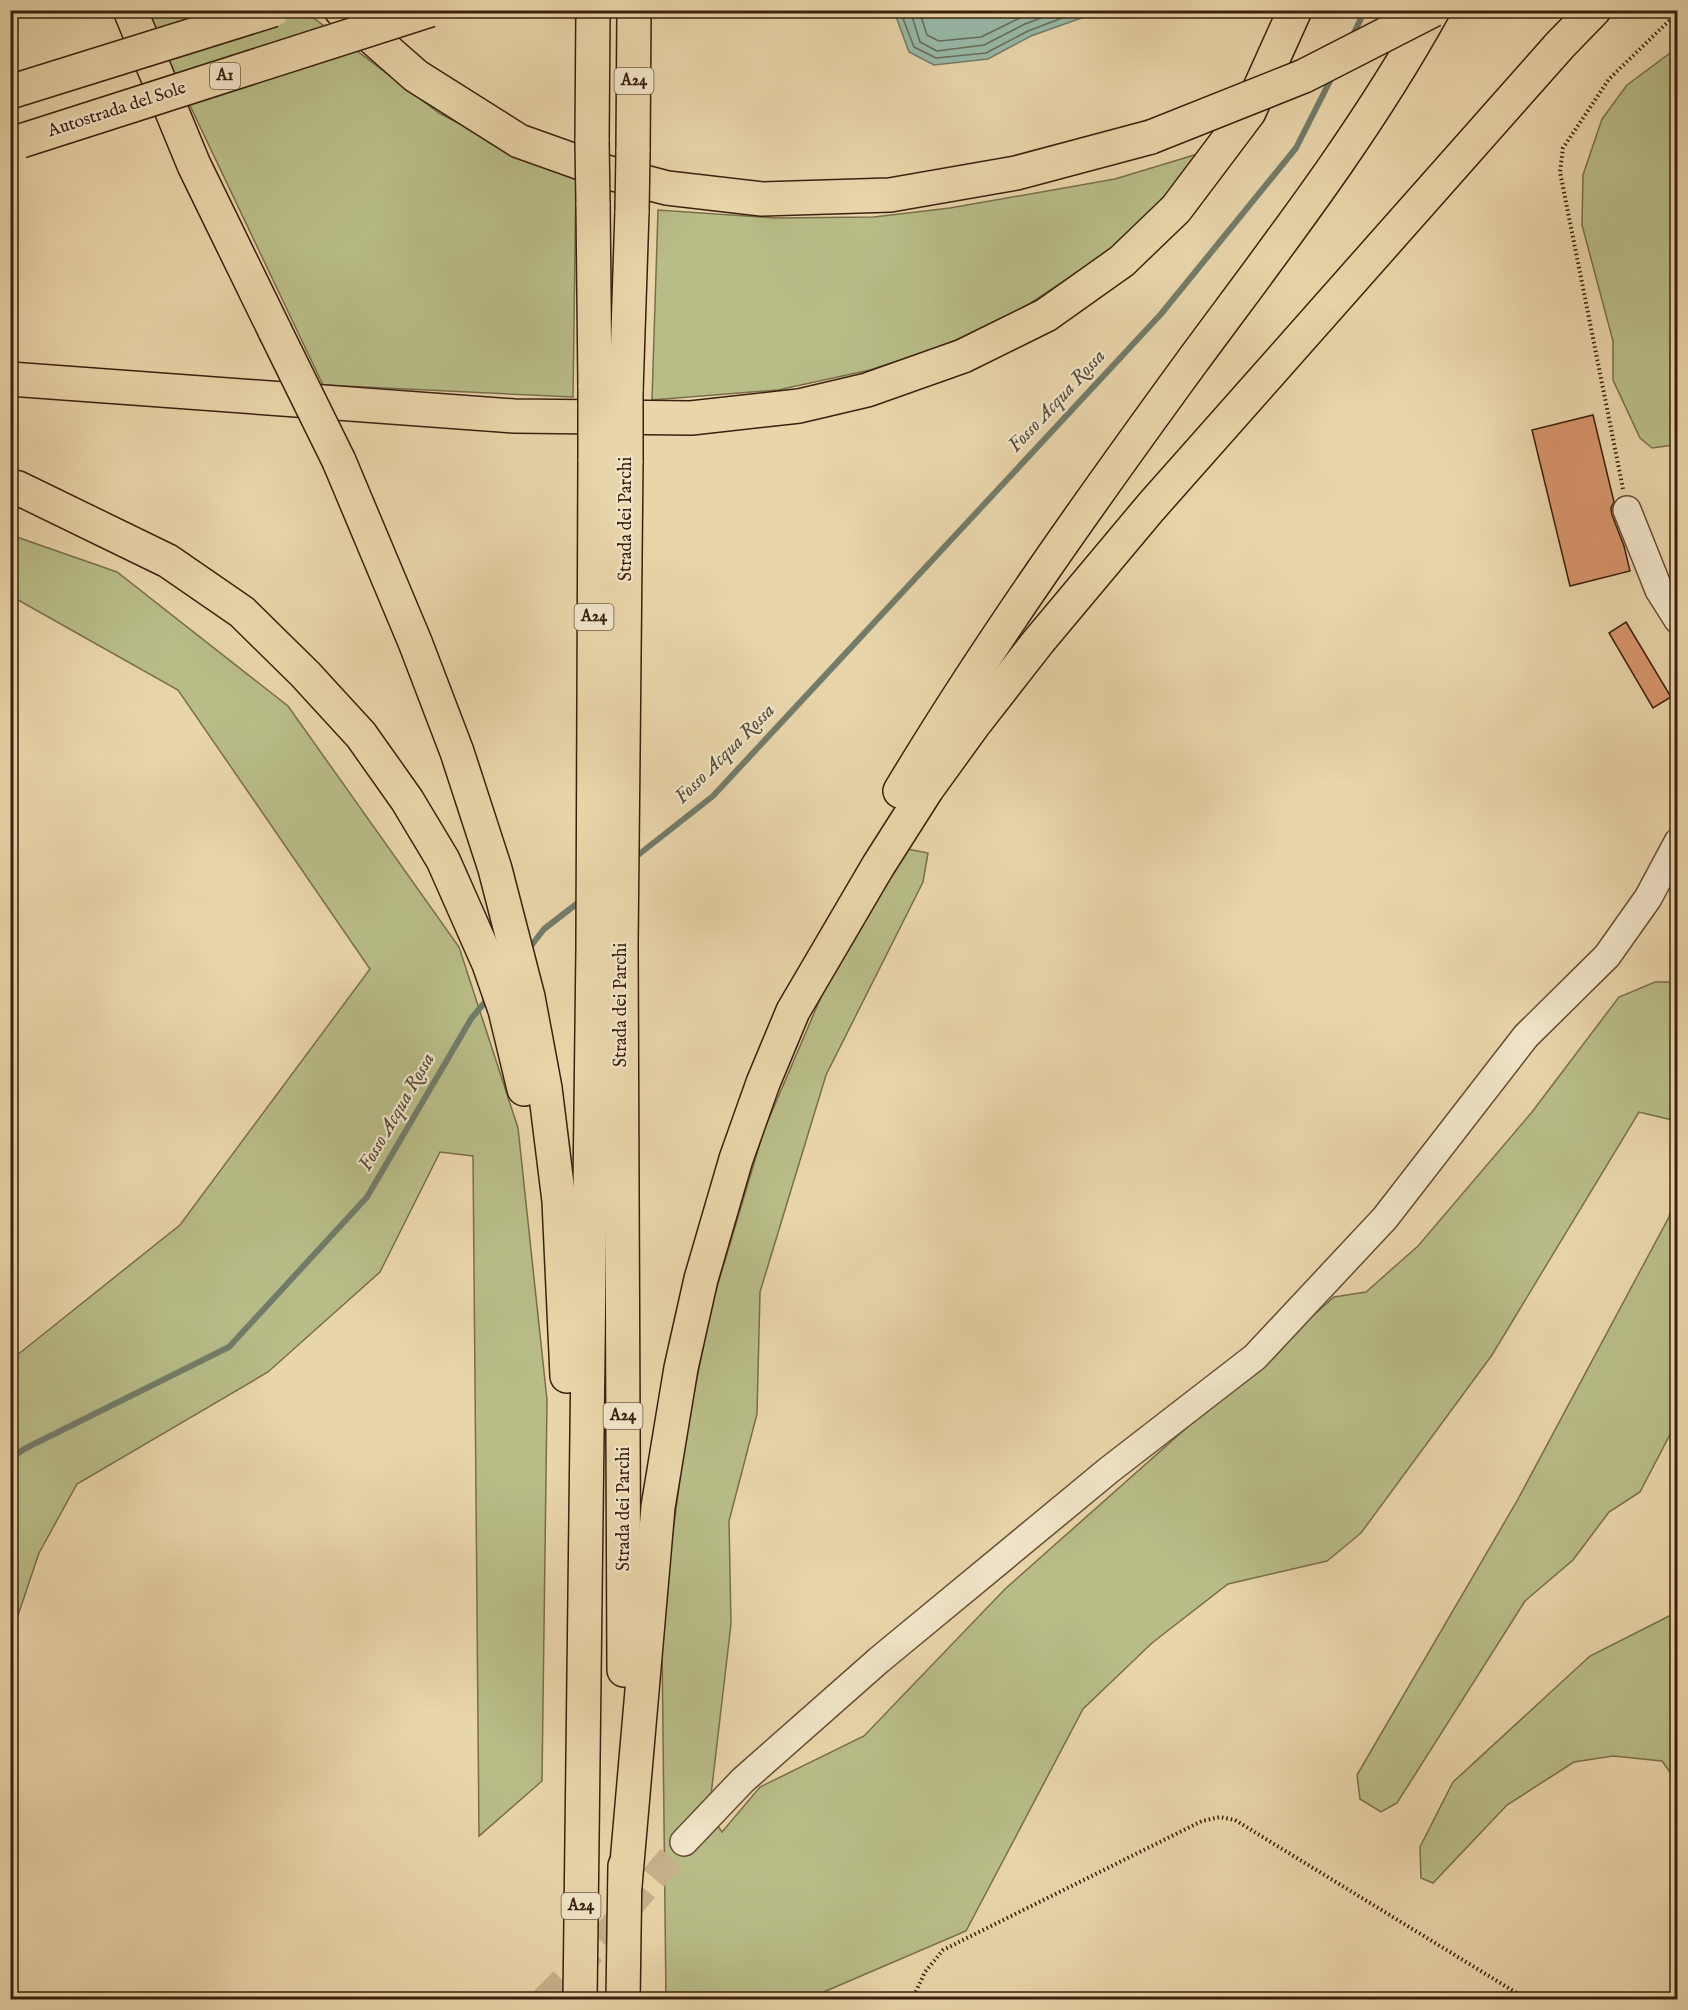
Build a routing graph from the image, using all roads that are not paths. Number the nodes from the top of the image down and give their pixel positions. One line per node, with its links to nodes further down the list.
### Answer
1 (130, 10): 19 (highway, bridge)
2 (273, 10): 10 (highway, bridge)
3 (341, 10): 6 (highway, bridge)
4 (430, 10): 11 (highway, Autostrada del Sole / A1, bridge)
5 (1295, 10): 12 (highway)
6 (1433, 10): 20 (highway)
7 (1594, 10): 20 (highway)
8 (593, 13): 13 (highway, Strada dei Parchi / A24, bridge)
9 (634, 16): 13 (highway, Strada dei Parchi / A24, bridge)
10 (10, 92)
11 (16, 142)
12 (10, 379)
13 (611, 390): 18 (highway, Strada dei Parchi / A24, bridge)
14 (10, 486): 19 (highway)
15 (1628, 510): 16 (lane)
16 (1677, 620)
17 (1677, 842): 22 (lane)
18 (607, 947): 21 (highway, Strada dei Parchi / A24); 23 (highway, Strada dei Parchi / A24)
19 (516, 1004): 21 (highway)
20 (793, 1011): 23 (highway)
21 (582, 1813): 24 (highway, Strada dei Parchi / A24)
22 (684, 1842)
23 (625, 1886): 25 (highway, Strada dei Parchi / A24)
24 (580, 2000)
25 (623, 2000)

